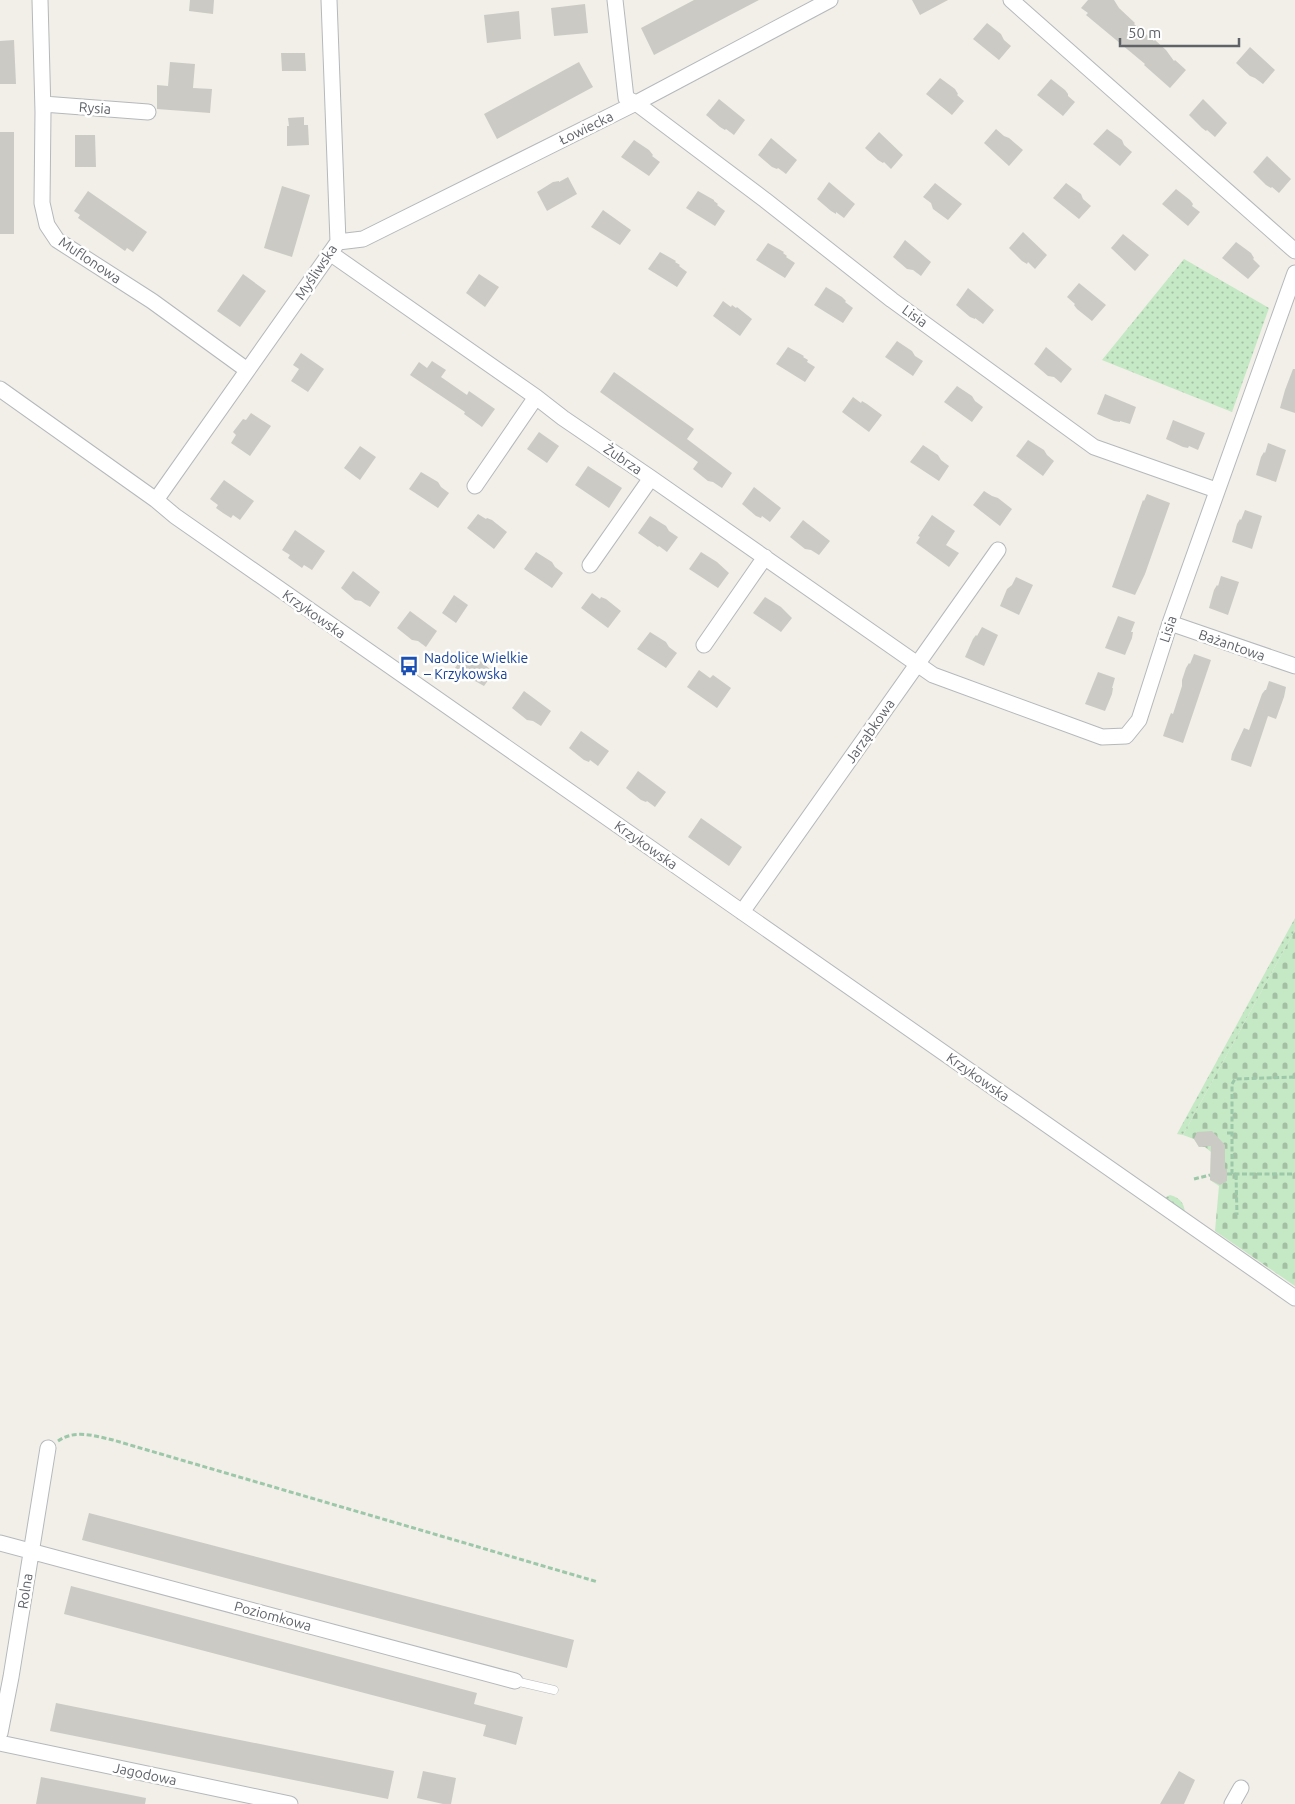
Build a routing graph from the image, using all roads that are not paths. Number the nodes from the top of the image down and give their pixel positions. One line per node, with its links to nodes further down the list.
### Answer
1 (40, 0): 7 (street, Muflonowa)
2 (329, 0): 9 (street, Myśliwska)
3 (614, 0): 6 (street)
4 (830, 0): 6 (street, Łowiecka)
5 (1011, 0): 10 (street)
6 (636, 103): 9 (street, Łowiecka); 17 (street, Lisia)
7 (42, 104): 8 (street, Rysia); 12 (street, Muflonowa)
8 (148, 112)
9 (334, 248): 12 (street, Myśliwska); 14 (street, Żubrza)
10 (1295, 250)
11 (1295, 273): 17 (street, Lisia)
12 (248, 370): 18 (street, Myśliwska)
13 (0, 389): 18 (street, Krzykowska)
14 (536, 398): 15 (street, Żubrza); 16 (street)
15 (651, 478): 20 (street, Żubrza); 21 (street)
16 (476, 486)
17 (1216, 490): 22 (street, Lisia)
18 (156, 500): 27 (street, Krzykowska)
19 (998, 550): 24 (street, Jarząbkowa)
20 (765, 557): 23 (street); 24 (street, Żubrza)
21 (590, 565)
22 (1170, 623): 25 (street, Bażantowa); 26 (street, Lisia)
23 (704, 645)
24 (917, 664): 26 (street, Żubrza); 27 (street, Jarząbkowa)
25 (1295, 666)
26 (1126, 736)
27 (742, 912): 28 (street, Krzykowska)
28 (1295, 1298)
29 (48, 1448): 31 (street, Rolna)
30 (0, 1544): 31 (street, Poziomkowa)
31 (31, 1552): 32 (street, Poziomkowa); 34 (street, Rolna)
32 (515, 1681): 33 (lane)
33 (554, 1690)
34 (0, 1733)
35 (0, 1743): 37 (street, Jagodowa)
36 (1241, 1788): 38 (street)
37 (290, 1804)
38 (1232, 1804)

